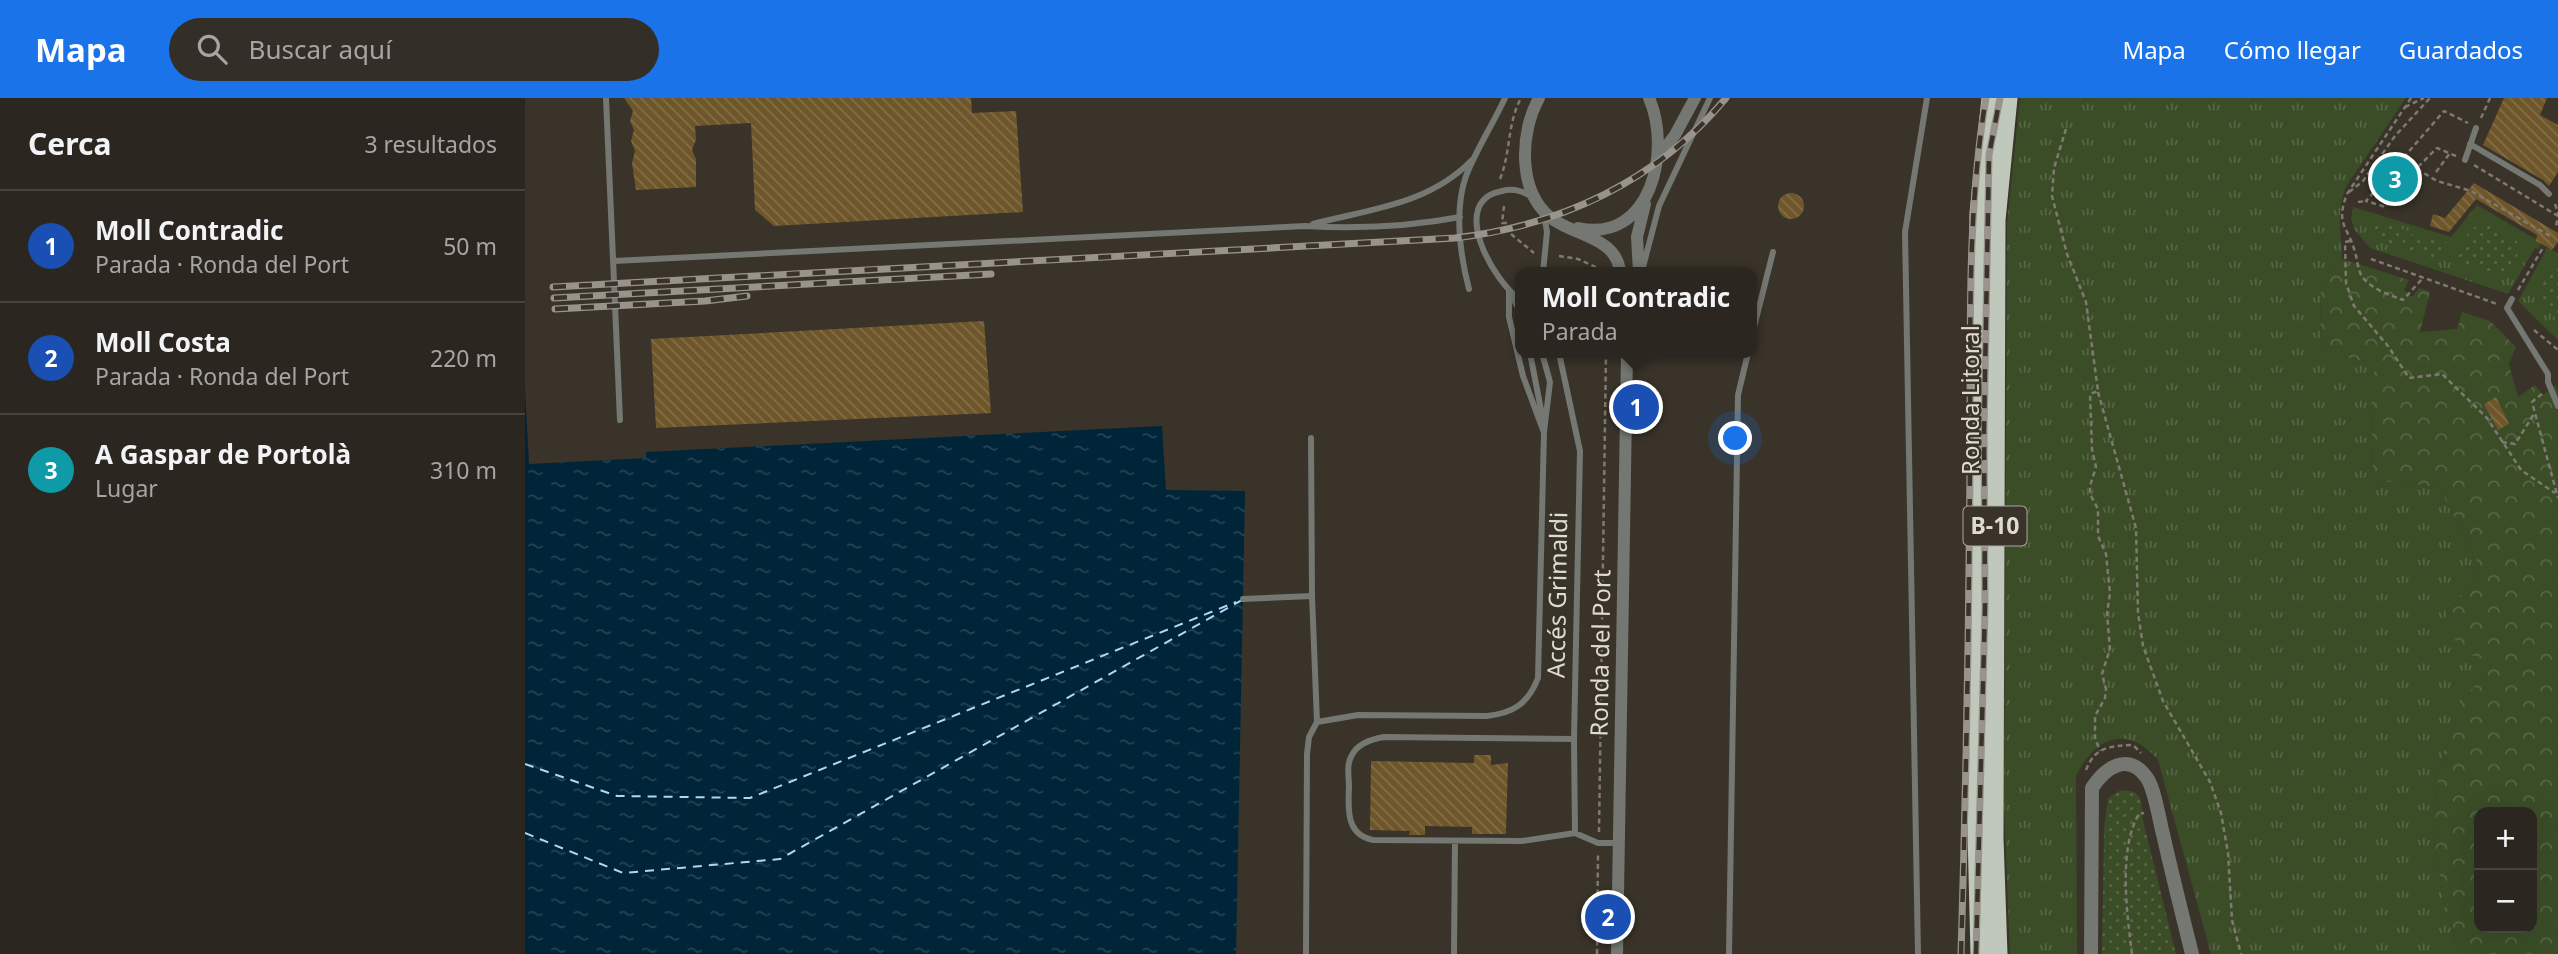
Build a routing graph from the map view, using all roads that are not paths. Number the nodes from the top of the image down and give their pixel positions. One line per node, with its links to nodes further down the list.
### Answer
1 (606, 98): 22 (lane)
2 (1505, 98): 12 (lane)
3 (1539, 98): 17 (street)
4 (1649, 98): 13 (street)
5 (1695, 98): 13 (street)
6 (1710, 98): 26 (lane)
7 (1927, 98): 55 (lane)
8 (1991, 98): 56 (highway, Ronda Litoral / B-10)
9 (2008, 98): 57 (highway, Ronda Litoral / B-10)
10 (2476, 128): 11 (lane)
11 (2470, 144): 14 (lane); 16 (lane)
12 (1478, 153): 18 (lane); 20 (lane)
13 (1657, 159): 15 (street)
14 (2465, 160)
15 (1649, 192): 19 (street); 25 (street)
16 (2549, 194)
17 (1538, 201): 19 (street); 23 (lane); 28 (lane)
18 (1460, 217): 20 (lane); 27 (lane)
19 (1564, 225): 24 (street)
20 (1305, 226): 22 (lane)
21 (1773, 252): 32 (lane)
22 (614, 261): 41 (lane)
23 (1544, 267)
24 (1619, 267)
25 (1640, 267)
26 (1641, 267)
27 (1469, 289)
28 (1509, 290): 29 (lane); 31 (lane); 33 (lane)
29 (1515, 295)
30 (2512, 299): 40 (lane)
31 (1515, 302)
32 (1757, 318)
33 (1515, 342)
34 (1519, 358): 42 (lane)
35 (1531, 358): 42 (lane)
36 (1543, 358): 42 (lane)
37 (1560, 358): 47 (lane, Accés Grimaldi)
38 (1627, 358): 50 (street, Ronda del Port)
39 (1747, 358): 54 (lane)
40 (2558, 406)
41 (619, 420)
42 (1544, 432): 46 (lane)
43 (1311, 438): 44 (lane)
44 (1312, 596): 45 (lane); 46 (lane)
45 (1243, 599)
46 (1317, 722): 52 (lane)
47 (1574, 739): 48 (lane, Accés Grimaldi); 49 (lane)
48 (1575, 833): 49 (lane); 50 (lane)
49 (1455, 841): 53 (lane)
50 (1619, 843): 51 (street, Ronda del Port)
51 (1616, 951)
52 (1306, 954)
53 (1454, 954)
54 (1729, 954)
55 (1918, 954)
56 (1980, 954)
57 (1998, 954)
58 (2091, 954): 59 (street)
59 (2193, 954)

